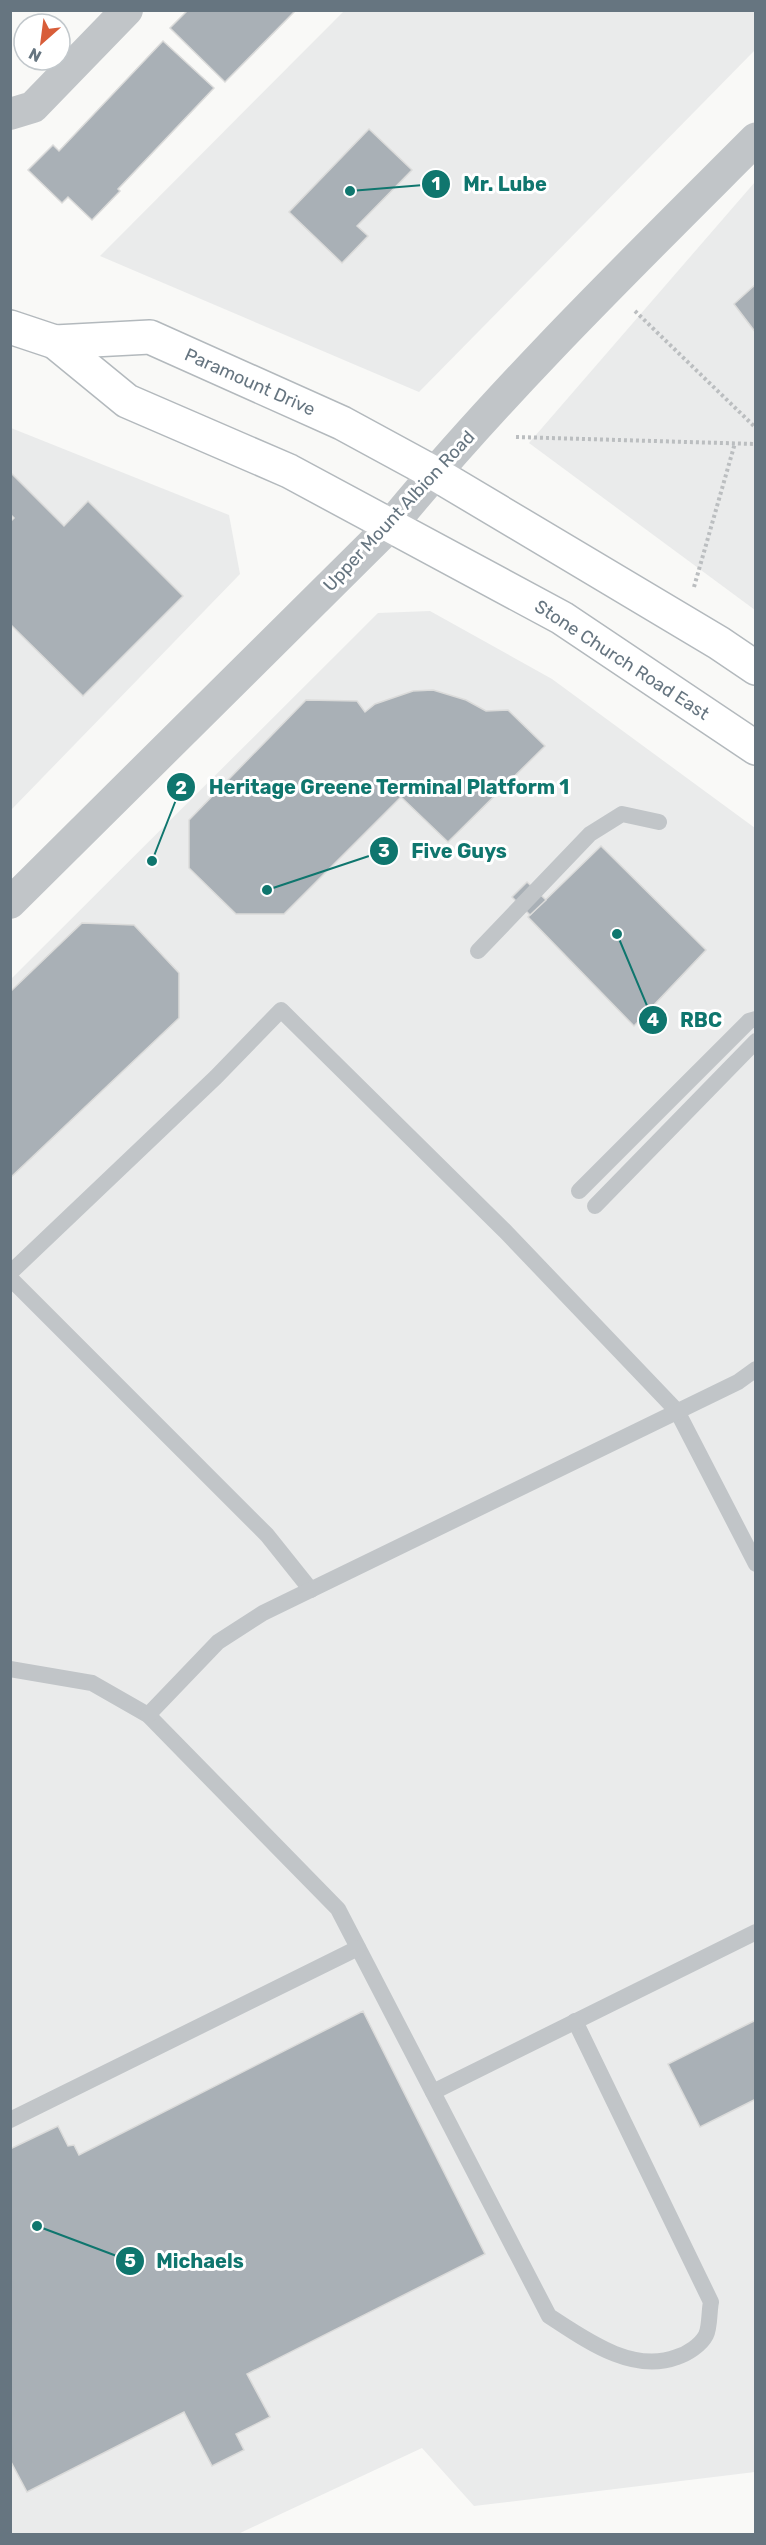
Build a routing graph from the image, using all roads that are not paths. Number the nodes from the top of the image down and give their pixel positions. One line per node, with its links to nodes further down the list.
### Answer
1 (127, 10): 2 (street)
2 (10, 114)
3 (756, 139): 6 (street, Upper Mount Albion Road)
4 (10, 327): 5 (main road, Paramount Drive)
5 (55, 342): 6 (main road, Paramount Drive); 7 (main road, Paramount Drive)
6 (434, 473): 7 (street, Upper Mount Albion Road); 8 (main road)
7 (391, 525): 9 (main road, Stone Church Road East); 11 (street, Upper Mount Albion Road)
8 (756, 668)
9 (756, 748)
10 (659, 822): 12 (lane)
11 (11, 902)
12 (478, 951)
13 (756, 1019): 15 (lane)
14 (756, 1041): 16 (lane)
15 (579, 1191)
16 (595, 1206)
17 (10, 1273): 20 (lane)
18 (10, 1278): 22 (lane)
19 (756, 1369): 20 (lane)
20 (677, 1411): 21 (lane); 22 (lane)
21 (756, 1564)
22 (311, 1590): 24 (lane)
23 (10, 1669): 24 (lane)
24 (148, 1715): 26 (lane)
25 (756, 1932): 27 (lane)
26 (358, 1948): 28 (lane); 29 (lane)
27 (575, 2021): 28 (lane); 28 (lane)
28 (433, 2092)
29 (10, 2120)

